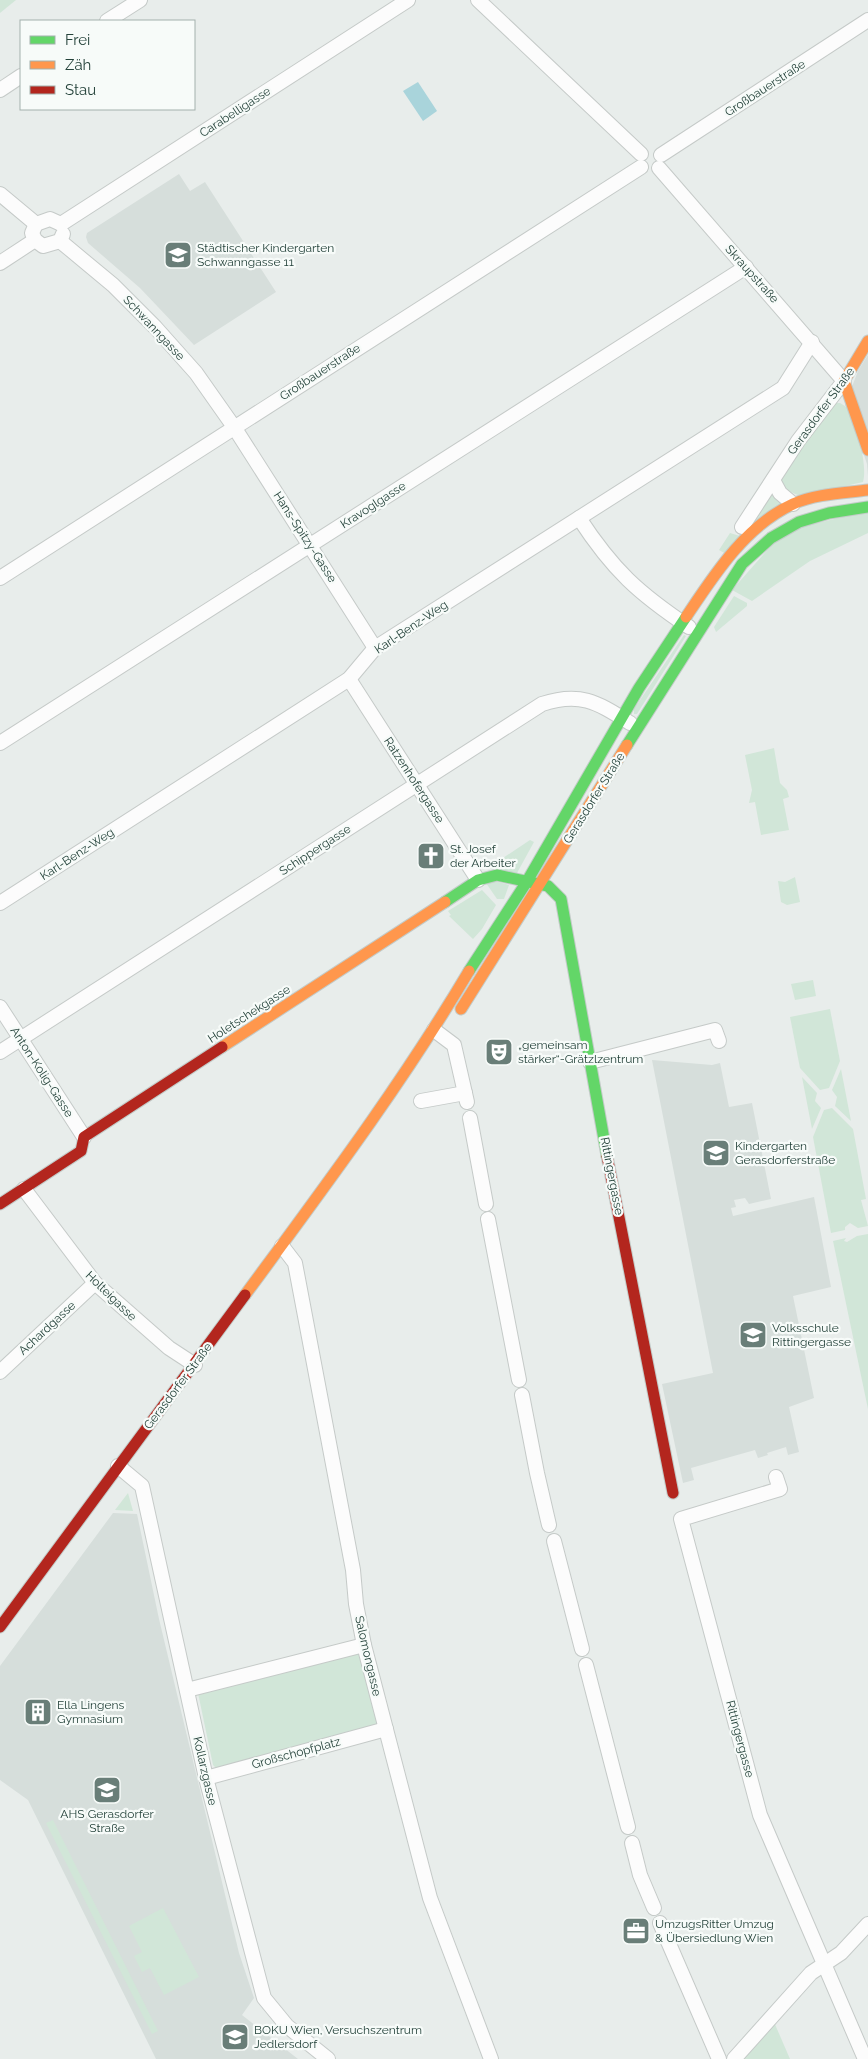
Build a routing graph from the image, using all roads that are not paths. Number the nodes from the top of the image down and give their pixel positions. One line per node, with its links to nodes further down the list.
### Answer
1 (140, 0): 4 (street)
2 (408, 0): 12 (street, Carabelligasse)
3 (478, 0): 8 (street)
4 (109, 20)
5 (868, 20): 9 (street, Großbauerstraße)
6 (20, 77): 7 (street)
7 (0, 90)
8 (641, 160): 9 (street); 20 (street, Großbauerstraße)
9 (660, 162): 16 (street, Skraupstraße)
10 (0, 194): 11 (street)
11 (36, 224): 12 (street); 13 (street)
12 (61, 224): 14 (street)
13 (35, 240): 14 (street); 15 (street)
14 (60, 241): 20 (street, Schwanngasse)
15 (0, 263)
16 (746, 267): 18 (street, Skraupstraße); 30 (street, Kravoglgasse)
17 (868, 341): 19 (main road, Gerasdorfer Straße)
18 (812, 342): 19 (street, Skraupstraße); 27 (street, Karl-Benz-Weg)
19 (844, 381): 21 (main road); 22 (street, Gerasdorfer Straße)
20 (234, 427): 30 (street, Hans-Spitzy-Gasse); 31 (street, Großbauerstraße)
21 (868, 450)
22 (773, 480): 25 (street); 29 (street, Gerasdorfer Straße)
23 (868, 490): 25 (main road, Gerasdorfer Straße)
24 (868, 500): 28 (main road)
25 (793, 504): 32 (main road, Gerasdorfer Straße)
26 (868, 507): 28 (main road, Gerasdorfer Straße)
27 (579, 518): 32 (street); 34 (street, Karl-Benz-Weg)
28 (798, 520): 33 (main road, Gerasdorfer Straße)
29 (742, 528)
30 (311, 545): 34 (street, Hans-Spitzy-Gasse); 38 (street, Kravoglgasse)
31 (0, 578)
32 (682, 623): 33 (street); 36 (main road, Gerasdorfer Straße)
33 (697, 633): 37 (main road, Gerasdorfer Straße)
34 (375, 648): 35 (street, Karl-Benz-Weg)
35 (349, 679): 39 (street, Ratzenhofergasse); 43 (street, Karl-Benz-Weg)
36 (623, 719): 37 (street, Schippergasse); 39 (street, Schippergasse); 42 (main road, Gerasdorfer Straße)
37 (638, 728): 41 (main road, Gerasdorfer Straße)
38 (0, 743)
39 (416, 784): 40 (street, Ratzenhofergasse); 46 (street, Schippergasse)
40 (478, 880): 42 (main road, Holetschekgasse); 52 (main road, Holetschekgasse)
41 (540, 882): 42 (main road); 45 (main road, Gerasdorfer Straße); 49 (main road, Rittingergasse)
42 (526, 883): 45 (main road, Gerasdorfer Straße)
43 (0, 903)
44 (0, 1007): 46 (street, Anton-Kolig-Gasse)
45 (444, 1029): 50 (street); 57 (main road, Gerasdorfer Straße)
46 (21, 1039): 48 (street, Schippergasse); 52 (street, Anton-Kolig-Gasse)
47 (719, 1041): 49 (street)
48 (0, 1052)
49 (590, 1062): 65 (main road, Rittingergasse)
50 (422, 1101)
51 (470, 1118): 55 (street)
52 (84, 1137): 53 (main road, Holetschekgasse)
53 (24, 1189): 54 (main road, Holetschekgasse); 58 (street, Holteigasse)
54 (0, 1204)
55 (486, 1204)
56 (488, 1219): 61 (street)
57 (282, 1246): 59 (main road, Gerasdorfer Straße); 69 (street, Salomongasse)
58 (95, 1283): 59 (street, Holteigasse); 60 (street, Achardgasse)
59 (195, 1365): 63 (main road, Gerasdorfer Straße)
60 (0, 1372)
61 (519, 1380)
62 (522, 1395): 66 (street)
63 (118, 1466): 68 (main road, Gerasdorfer Straße); 72 (street, Kollarzgasse)
64 (776, 1477): 80 (street, Rittingergasse)
65 (673, 1493)
66 (549, 1525)
67 (554, 1541): 70 (street)
68 (0, 1627)
69 (364, 1645): 72 (street); 73 (street, Salomongasse)
70 (582, 1649)
71 (586, 1665): 75 (street)
72 (187, 1690): 74 (street, Kollarzgasse)
73 (386, 1729): 74 (street, Großschopfplatz); 82 (street, Salomongasse)
74 (206, 1778): 81 (street, Kollarzgasse)
75 (628, 1827)
76 (632, 1843): 77 (street)
77 (654, 1908)
78 (660, 1924): 83 (street)
79 (868, 1924): 80 (street)
80 (823, 1964): 84 (street); 85 (street, Rittingergasse)
81 (328, 2059)
82 (491, 2059)
83 (719, 2059)
84 (734, 2059)
85 (866, 2059)

